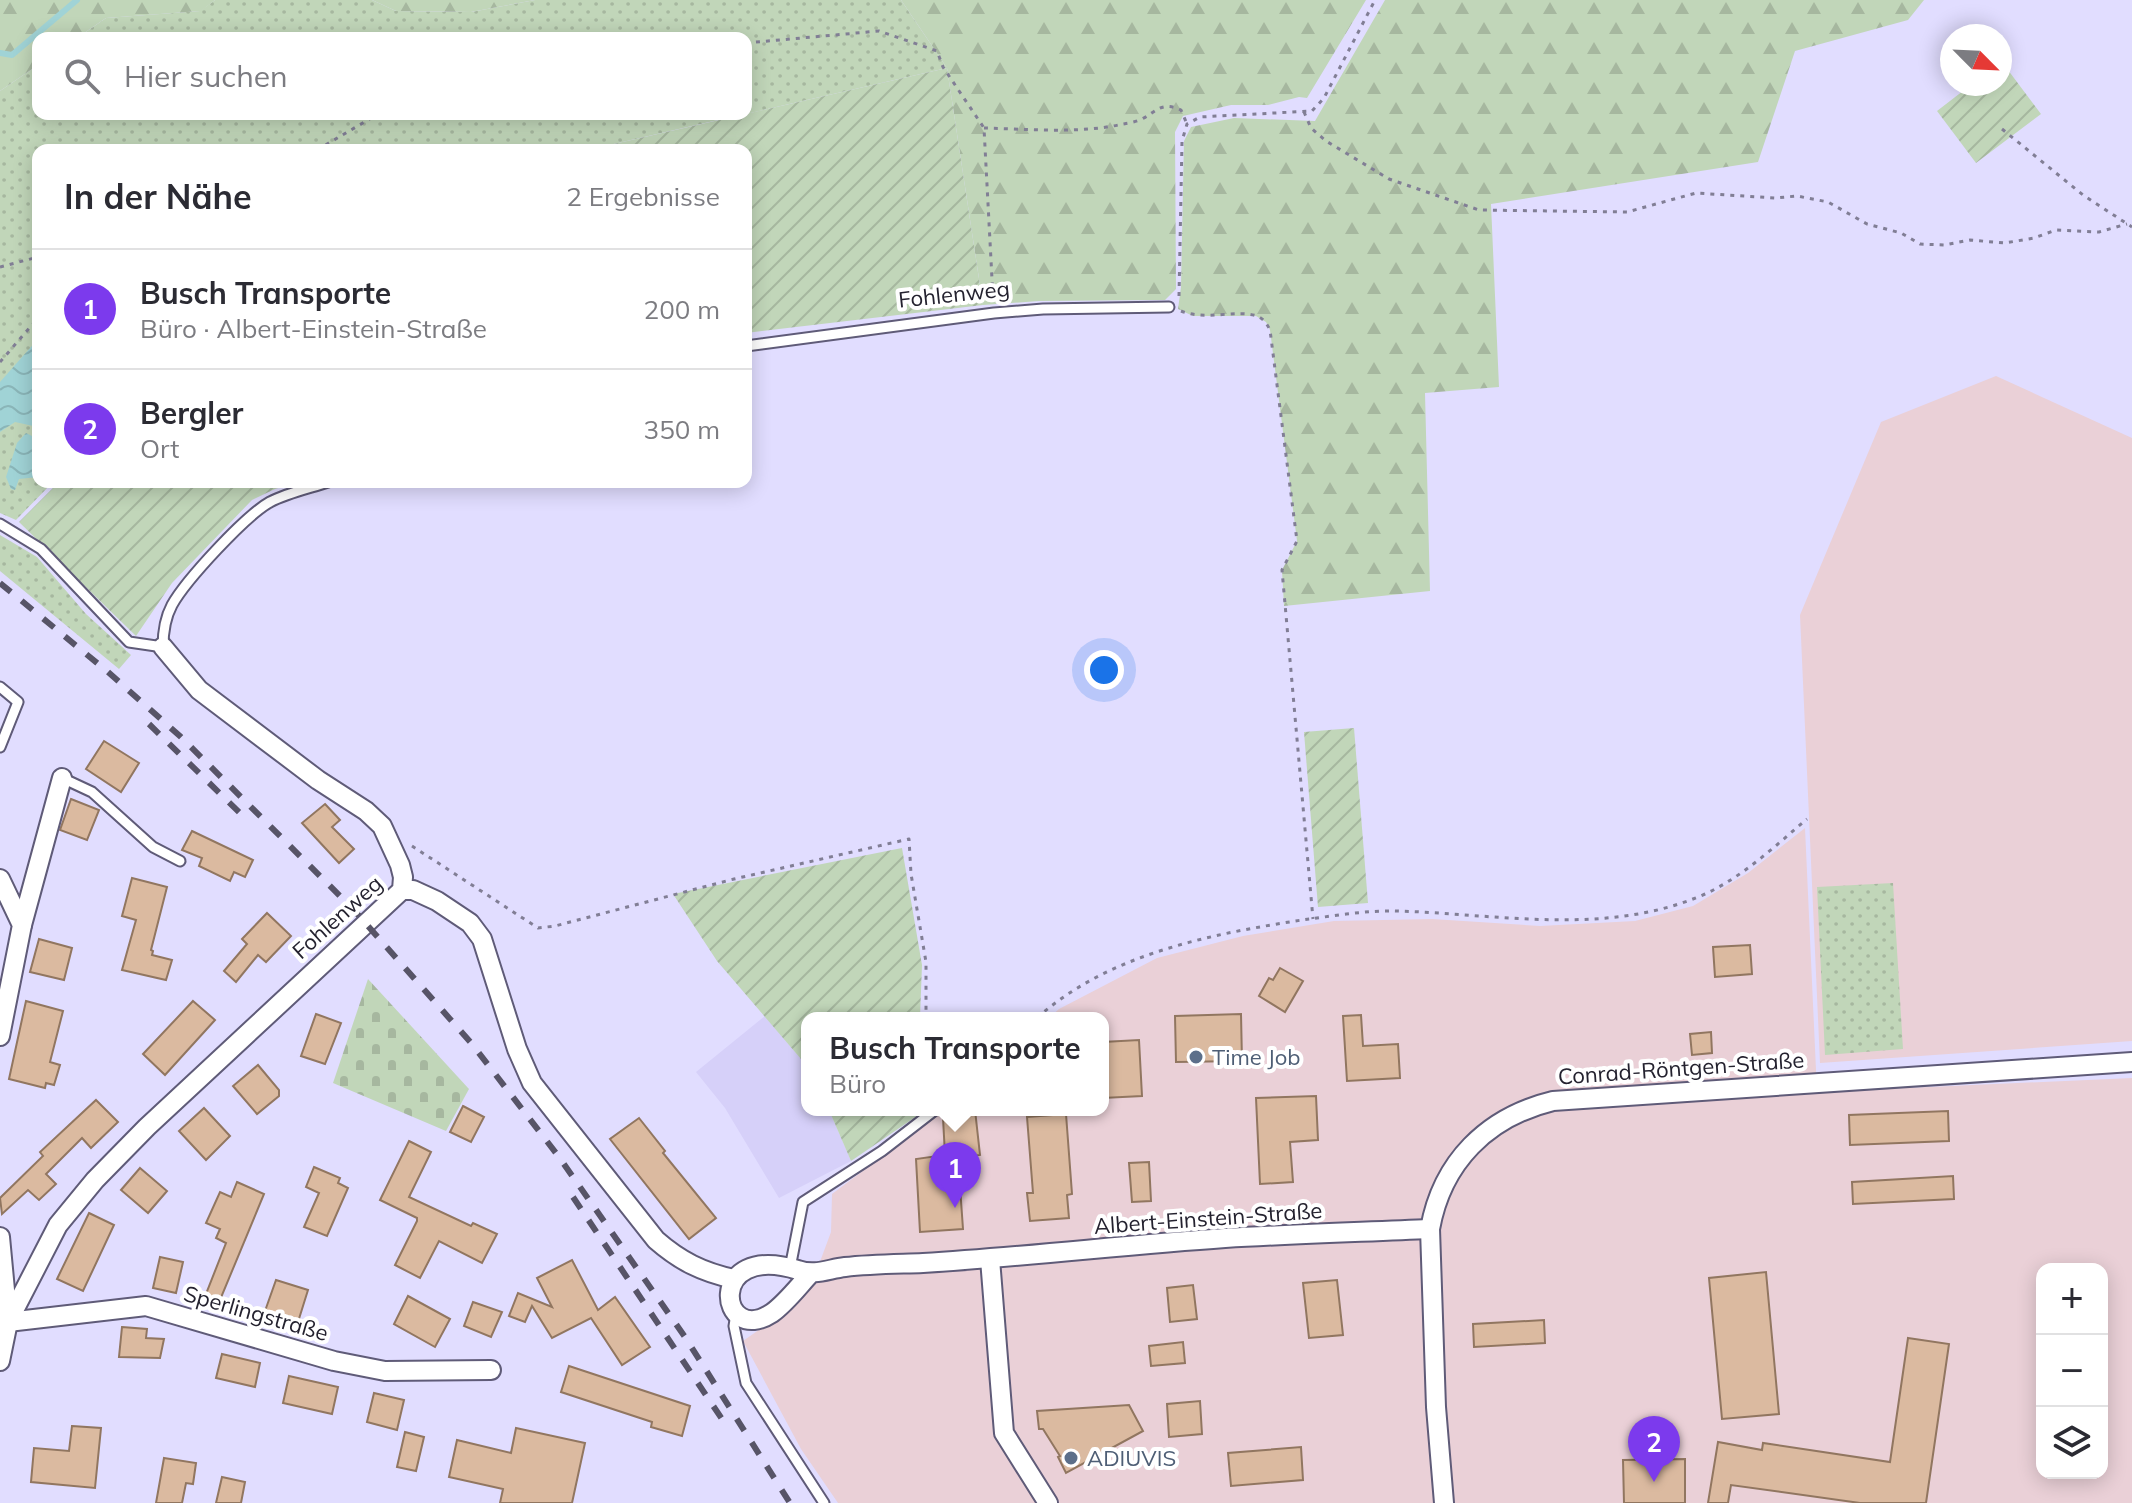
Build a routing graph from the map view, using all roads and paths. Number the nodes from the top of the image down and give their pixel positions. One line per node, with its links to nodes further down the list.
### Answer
1 (1375, 0): 3 (path)
2 (752, 42): 6 (path)
3 (1304, 112): 5 (path); 9 (path)
4 (368, 120): 8 (path)
5 (1187, 124): 6 (path); 13 (path)
6 (984, 128): 14 (path)
7 (2002, 129): 9 (path)
8 (327, 144)
9 (2127, 224): 10 (path)
10 (2132, 227)
11 (32, 259): 12 (path)
12 (0, 267)
13 (1169, 307): 14 (lane, Fohlenweg); 29 (path)
14 (994, 313): 16 (lane, Fohlenweg)
15 (32, 325): 17 (path)
16 (752, 345)
17 (0, 362)
18 (310, 488): 20 (lane)
19 (0, 524): 20 (lane)
20 (163, 647): 28 (street, Fohlenweg)
21 (0, 687): 22 (lane)
22 (0, 747)
23 (62, 778): 26 (lane); 30 (street)
24 (1807, 819): 29 (path)
25 (408, 843): 31 (path)
26 (180, 861)
27 (0, 879): 30 (street)
28 (402, 890): 41 (street); 43 (street, Fohlenweg)
29 (1313, 919): 32 (path)
30 (22, 925): 33 (street)
31 (926, 1012)
32 (1046, 1012)
33 (0, 1036)
34 (2132, 1062): 36 (street, Conrad-Röntgen-Straße)
35 (927, 1116): 39 (lane)
36 (1430, 1229): 38 (street, Albert-Einstein-Straße); 48 (street, Conrad-Röntgen-Straße)
37 (0, 1237): 43 (street)
38 (990, 1259): 40 (street, Albert-Einstein-Straße); 47 (street)
39 (790, 1268): 40 (street, Albert-Einstein-Straße); 41 (street, Albert-Einstein-Straße)
40 (810, 1274): 42 (street)
41 (734, 1279): 42 (street)
42 (736, 1314): 46 (lane)
43 (8, 1322): 44 (street); 45 (street, Sperlingstraße)
44 (0, 1361)
45 (491, 1370)
46 (824, 1503)
47 (1048, 1503)
48 (1444, 1503)

